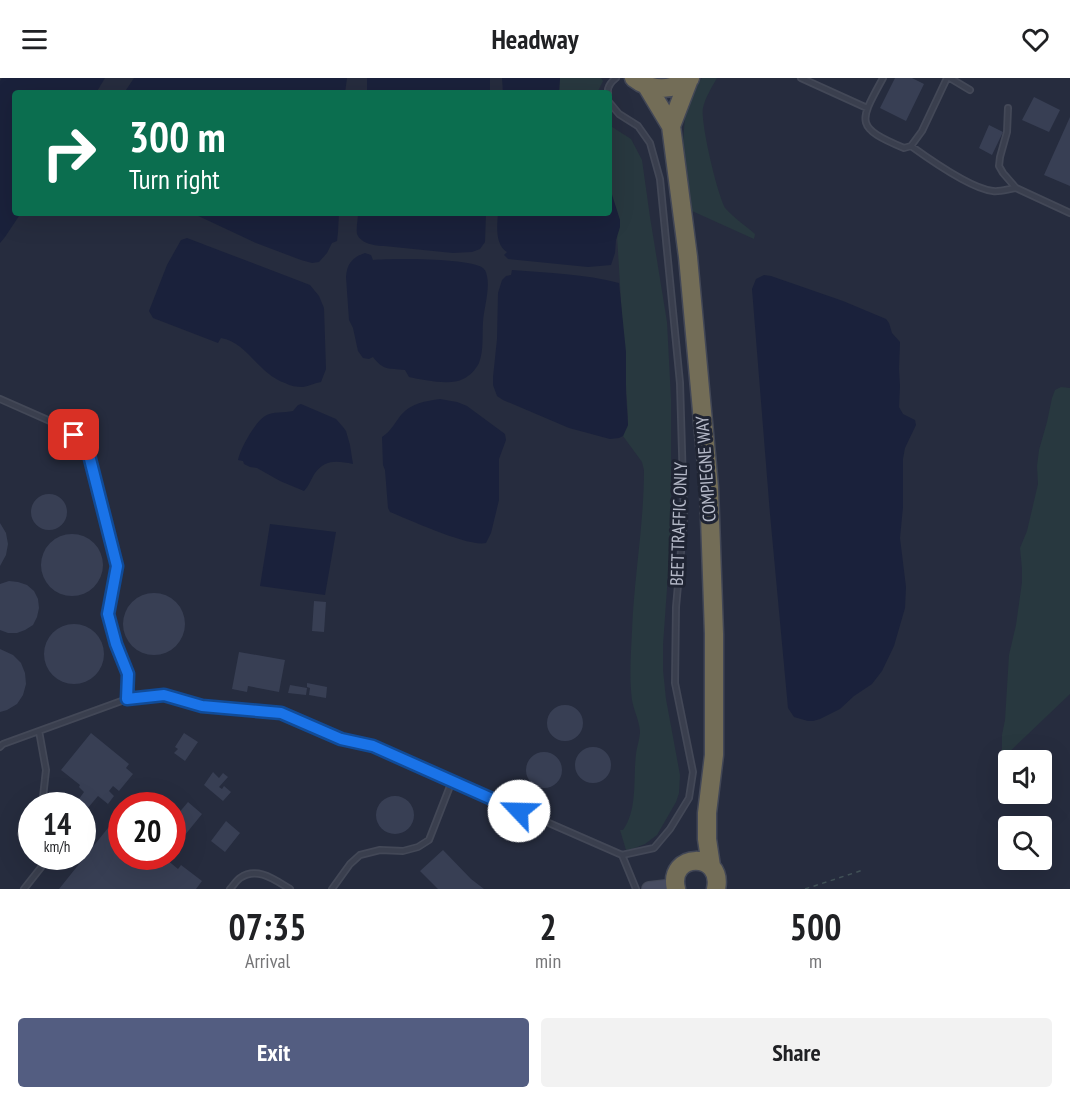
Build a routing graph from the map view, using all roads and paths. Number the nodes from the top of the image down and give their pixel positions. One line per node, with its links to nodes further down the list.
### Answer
1 (616, 78): 7 (lane)
2 (801, 78): 10 (lane)
3 (883, 78): 10 (lane)
4 (949, 78): 8 (lane); 13 (lane)
5 (689, 79): 6 (highway); 12 (highway, COMPIEGNE WAY)
6 (640, 82): 12 (highway, COMPIEGNE WAY)
7 (607, 90)
8 (970, 90)
9 (612, 106): 23 (lane, BEET TRAFFIC ONLY)
10 (867, 108): 13 (lane)
11 (1008, 108): 14 (lane)
12 (671, 126): 22 (highway, COMPIEGNE WAY)
13 (911, 146): 14 (lane)
14 (1016, 188): 15 (lane)
15 (1070, 213)
16 (0, 399): 17 (lane)
17 (127, 699): 18 (lane); 20 (lane)
18 (39, 731): 19 (lane); 21 (lane)
19 (0, 747)
20 (452, 782): 23 (lane); 32 (lane)
21 (44, 792)
22 (707, 813): 24 (highway, COMPIEGNE WAY); 25 (highway, COMPIEGNE WAY)
23 (622, 855): 33 (lane)
24 (684, 864): 25 (highway); 28 (highway, COMPIEGNE WAY)
25 (711, 866): 35 (highway, COMPIEGNE WAY)
26 (39, 870): 29 (lane)
27 (863, 870): 36 (path)
28 (675, 887): 34 (street)
29 (24, 889)
30 (230, 889): 31 (lane)
31 (290, 889)
32 (332, 889)
33 (636, 889)
34 (649, 889)
35 (716, 889)
36 (805, 889)

